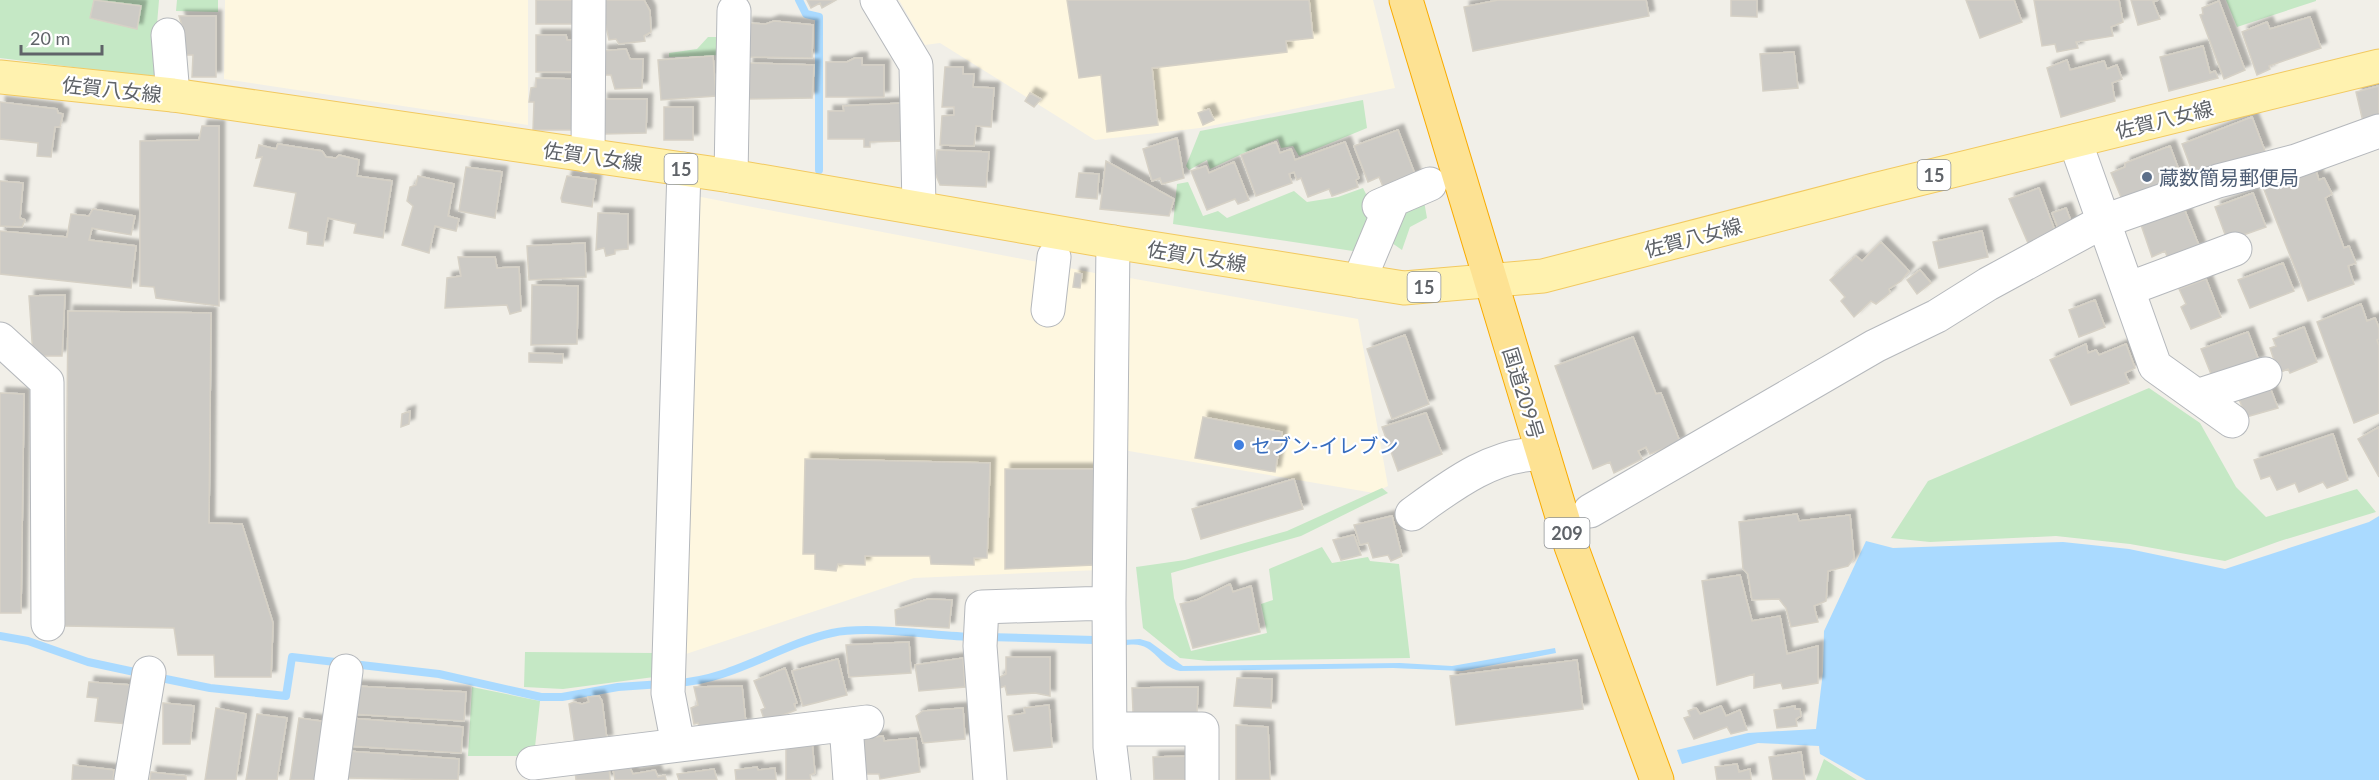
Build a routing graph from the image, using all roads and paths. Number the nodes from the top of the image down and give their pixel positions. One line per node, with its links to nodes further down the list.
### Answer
1 (589, 0): 11 (street)
2 (877, 0): 15 (street)
3 (1406, 0): 21 (highway, 国道209号 / 209)
4 (734, 11): 13 (street)
5 (168, 35): 8 (street)
6 (2379, 66): 10 (main road, 佐賀八女線 / 15)
7 (0, 77): 8 (main road, 佐賀八女線 / 15)
8 (174, 95): 11 (main road, 佐賀八女線 / 15)
9 (2379, 131): 16 (street)
10 (2075, 141): 16 (street); 21 (main road, 佐賀八女線 / 15)
11 (588, 156): 12 (main road, 佐賀八女線 / 15)
12 (684, 169): 13 (main road, 佐賀八女線 / 15); 36 (street)
13 (731, 176): 15 (main road, 佐賀八女線 / 15)
14 (1430, 184): 20 (street)
15 (919, 207): 17 (main road, 佐賀八女線 / 15)
16 (2104, 221): 22 (street); 29 (street)
17 (1113, 242): 20 (main road, 佐賀八女線 / 15); 31 (street)
18 (2235, 249): 22 (street)
19 (1054, 257): 23 (street)
20 (1359, 281): 21 (main road, 佐賀八女線 / 15)
21 (1490, 282): 28 (highway, 国道209号 / 209)
22 (2128, 289): 26 (street)
23 (1048, 310)
24 (0, 339): 32 (street)
25 (2265, 374): 26 (street)
26 (2200, 395): 27 (street)
27 (2232, 421)
28 (1543, 454): 30 (street); 44 (highway, 国道209号 / 209)
29 (1590, 511)
30 (1412, 514)
31 (1109, 603): 35 (street); 41 (street)
32 (48, 624)
33 (346, 671): 39 (street)
34 (149, 673): 38 (street)
35 (1110, 729): 42 (street); 43 (street)
36 (678, 745): 37 (street); 40 (street)
37 (533, 763)
38 (131, 780)
39 (332, 780)
40 (850, 780)
41 (990, 780)
42 (1114, 780)
43 (1202, 780)
44 (1657, 780)

